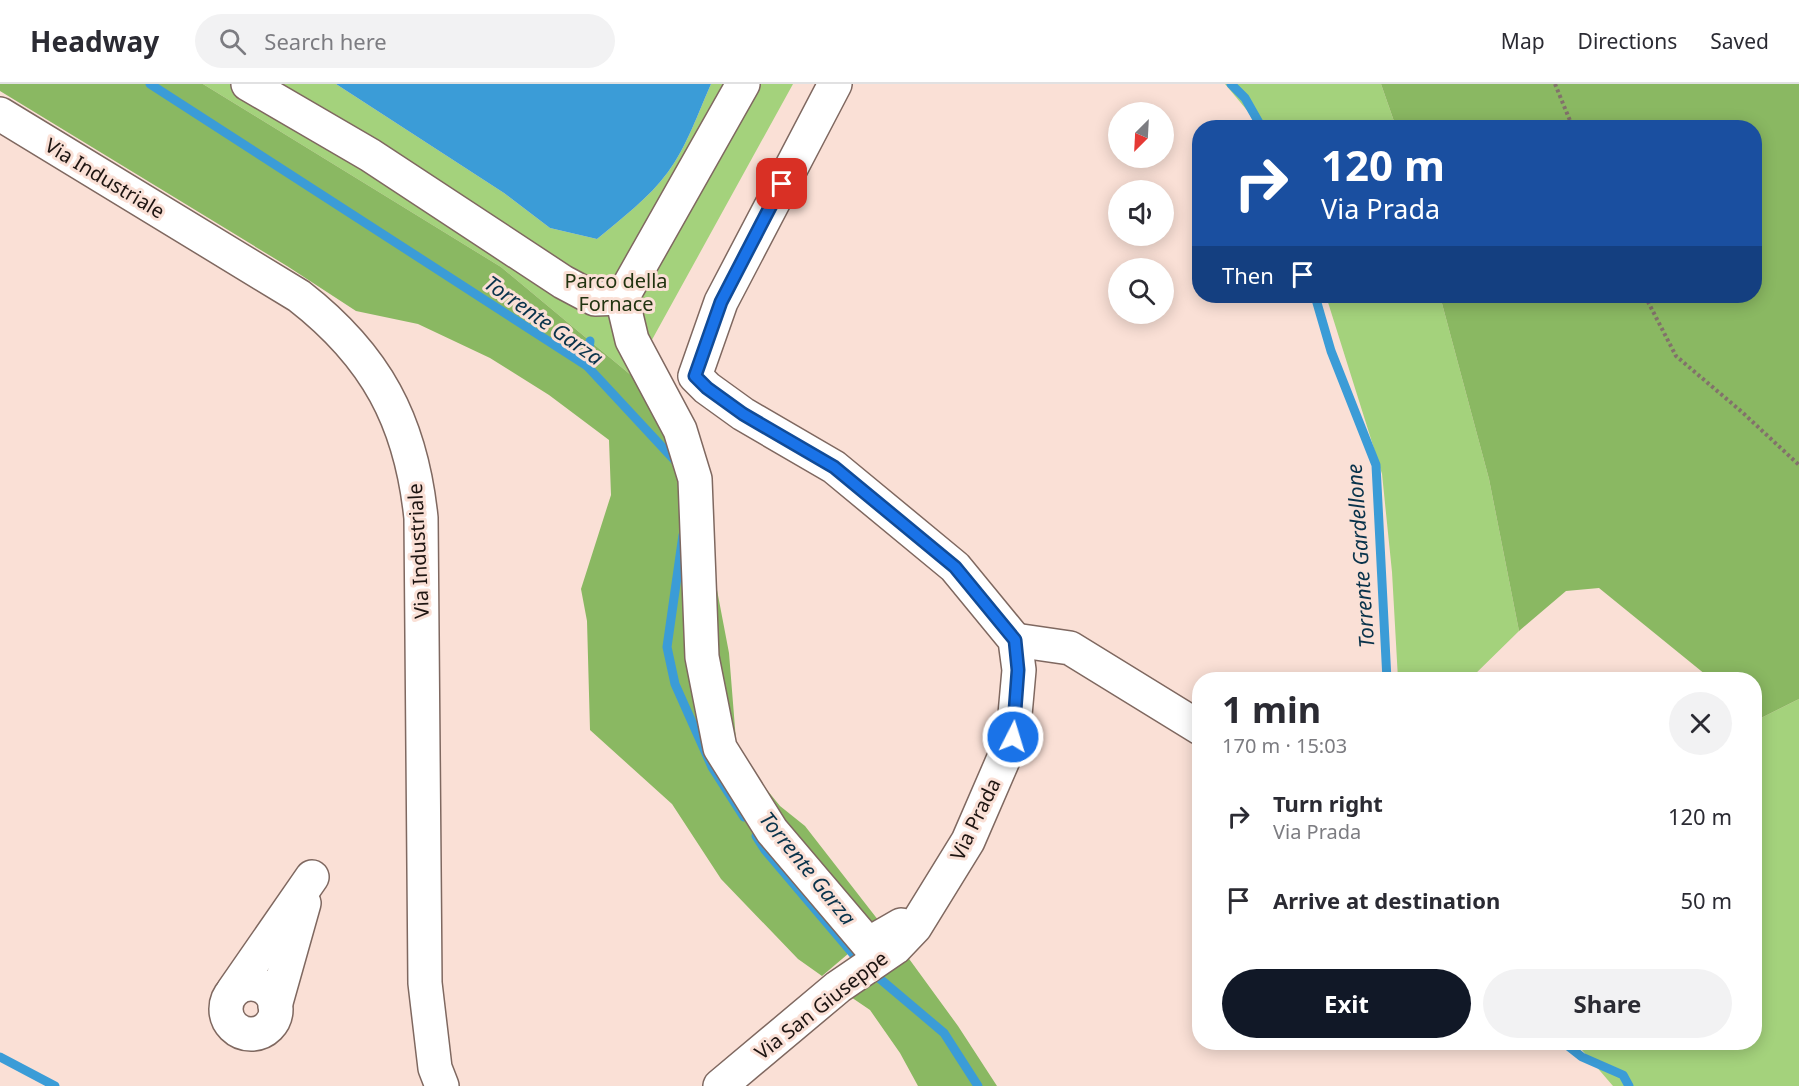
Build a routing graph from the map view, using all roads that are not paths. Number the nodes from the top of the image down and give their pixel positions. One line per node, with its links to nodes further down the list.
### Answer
1 (248, 84): 5 (street)
2 (743, 84): 5 (street)
3 (835, 84): 6 (street)
4 (0, 114): 10 (street, Via Industriale)
5 (622, 298): 8 (street)
6 (1015, 640): 7 (street); 8 (street, Via Prada)
7 (1192, 723)
8 (905, 937): 11 (street, Via San Giuseppe)
9 (233, 991): 9 (street)
10 (442, 1086)
11 (720, 1086)

